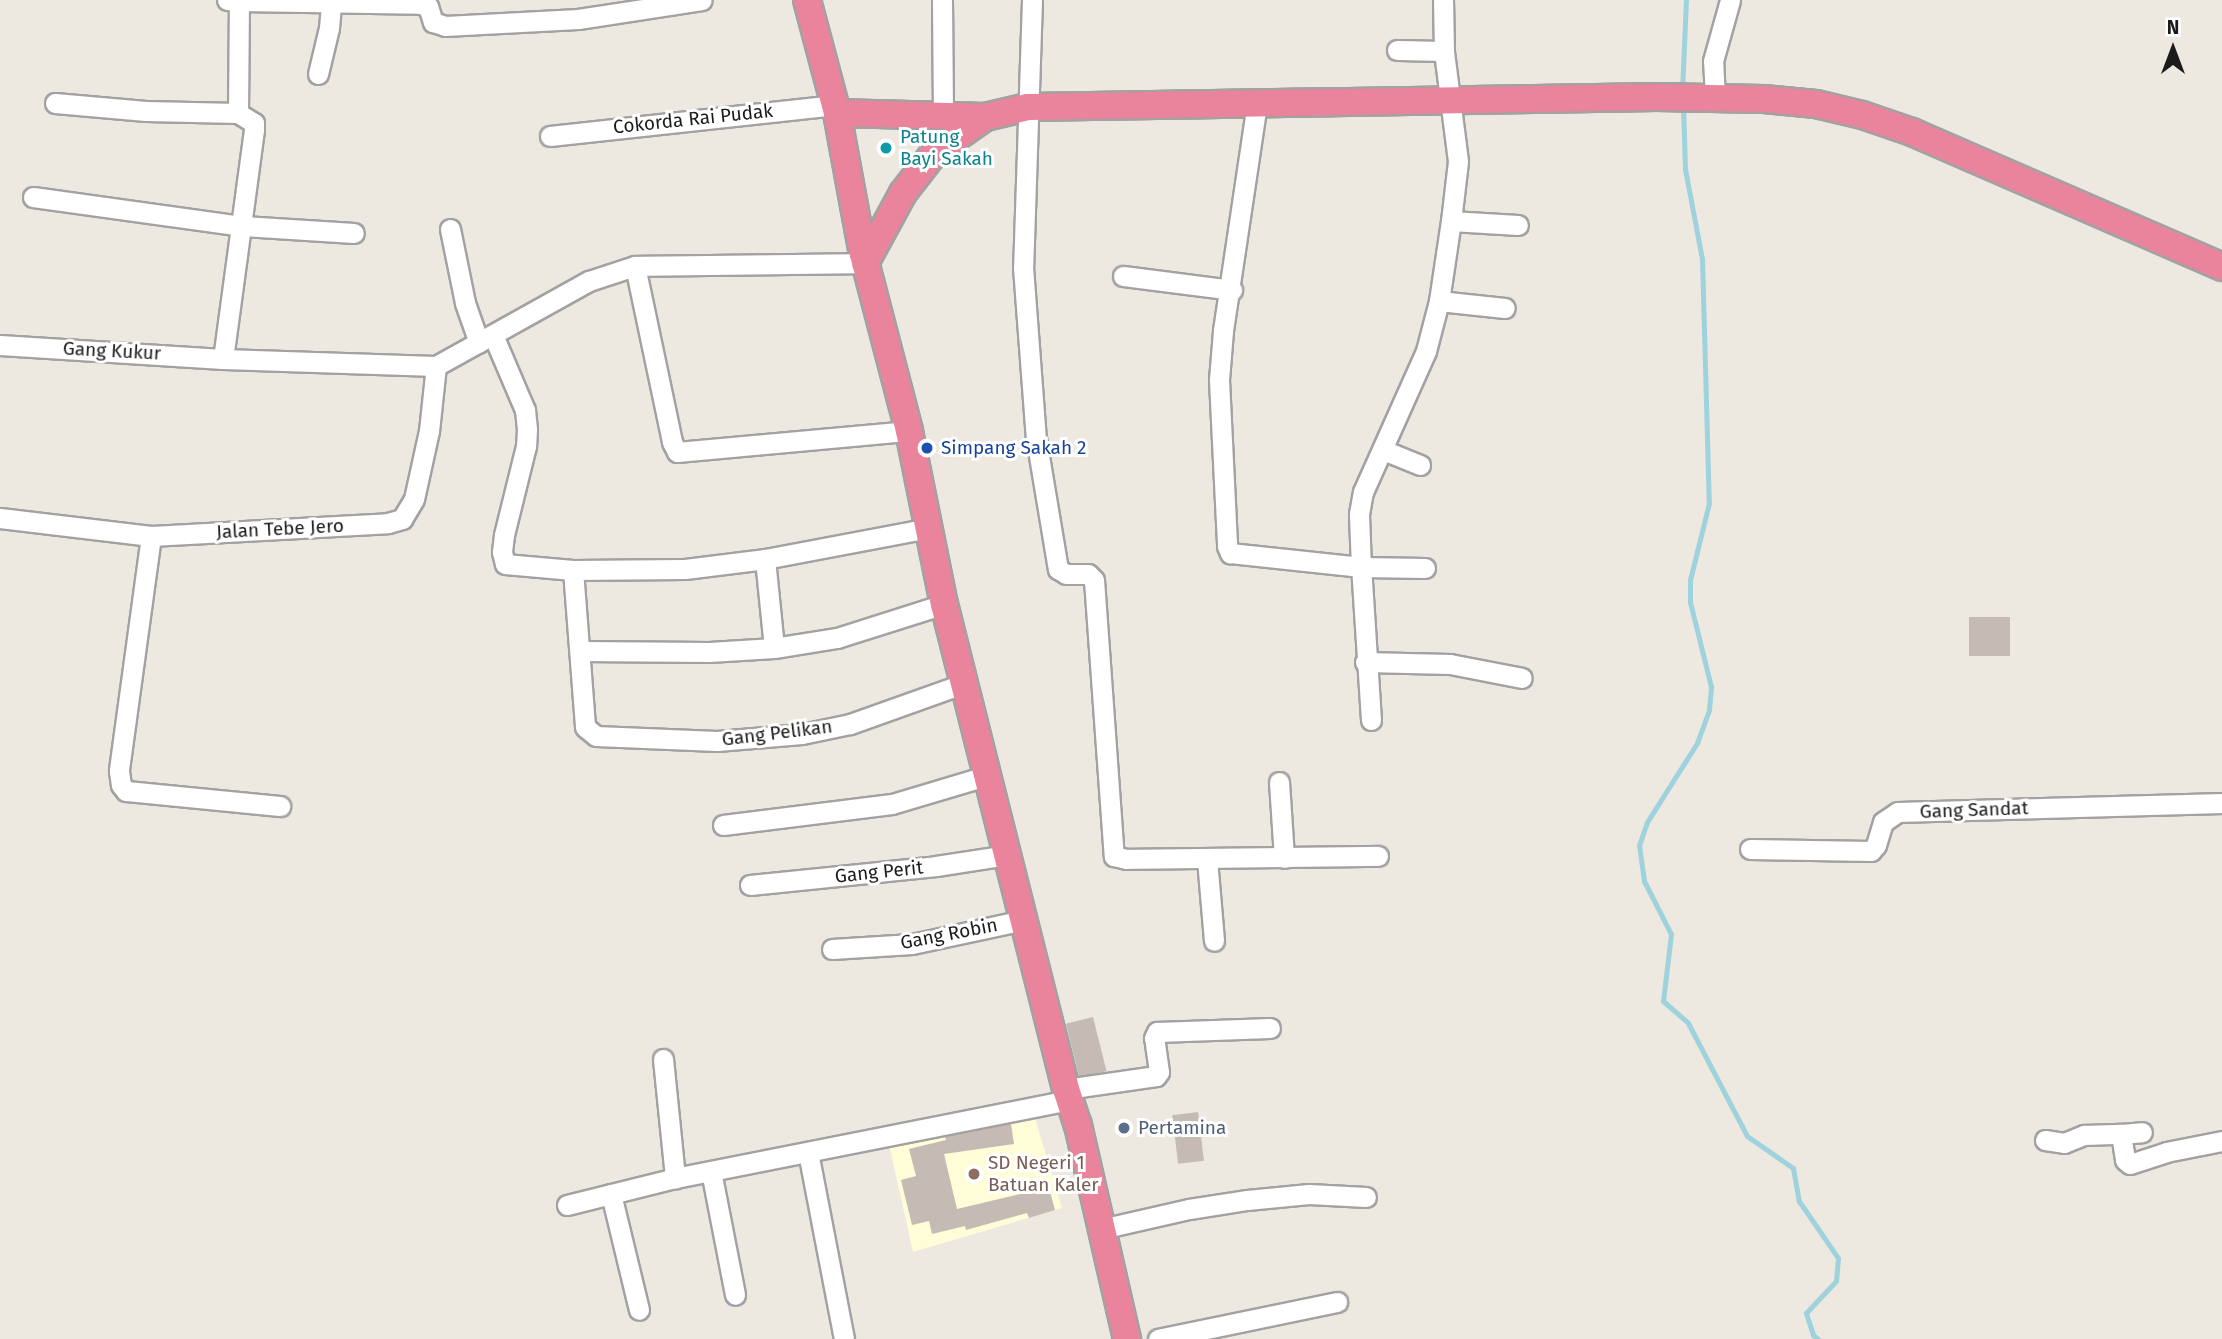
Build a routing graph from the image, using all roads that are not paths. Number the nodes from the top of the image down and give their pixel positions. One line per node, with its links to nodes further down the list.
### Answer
1 (702, 0): 8 (street)
2 (807, 0): 17 (highway)
3 (942, 0): 19 (street)
4 (1031, 0): 16 (street)
5 (1443, 0): 10 (street)
6 (1730, 0): 12 (street)
7 (233, 1): 8 (street); 18 (street)
8 (331, 2): 11 (street)
9 (1397, 50): 10 (street)
10 (1444, 51): 13 (street)
11 (318, 74)
12 (1713, 97): 13 (highway); 30 (highway)
13 (1450, 99): 15 (highway); 23 (street)
14 (55, 103): 18 (street)
15 (1257, 103): 16 (highway); 32 (street)
16 (1028, 107): 20 (highway); 64 (street)
17 (836, 109): 19 (highway); 21 (street, Cokorda Rai Pudak); 28 (highway)
18 (238, 113): 25 (street)
19 (943, 115): 20 (highway)
20 (985, 117): 28 (highway)
21 (550, 136)
22 (33, 197): 25 (street)
23 (1451, 221): 24 (street); 33 (street)
24 (1518, 225)
25 (243, 226): 27 (street); 37 (street)
26 (450, 229): 36 (street)
27 (354, 233)
28 (865, 263): 29 (street); 38 (highway)
29 (635, 266): 36 (street); 38 (street)
30 (2222, 267)
31 (1123, 276): 32 (street)
32 (1232, 290): 45 (street)
33 (1439, 301): 34 (street); 39 (street)
34 (1505, 308)
35 (0, 345): 37 (street, Gang Kukur)
36 (464, 351): 37 (street, Gang Kukur); 43 (street, Jalan Tebe Jero); 47 (street)
37 (223, 359)
38 (909, 431): 42 (highway)
39 (1383, 450): 40 (street); 45 (street)
40 (1420, 466)
41 (0, 518): 43 (street, Jalan Tebe Jero)
42 (929, 528): 44 (street); 48 (highway)
43 (151, 536): 58 (street)
44 (765, 559): 47 (street); 49 (street)
45 (1361, 567): 46 (street); 51 (street)
46 (1425, 568)
47 (573, 570): 50 (street)
48 (944, 604): 49 (street); 53 (highway)
49 (774, 648): 50 (street)
50 (580, 651): 53 (street, Gang Pelikan)
51 (1365, 662): 52 (street); 54 (street)
52 (1522, 678)
53 (965, 683): 55 (highway)
54 (1371, 720)
55 (989, 775): 59 (street); 61 (highway)
56 (1279, 782): 63 (street)
57 (2222, 803): 60 (street, Gang Sandat)
58 (280, 806)
59 (723, 825)
60 (1749, 849)
61 (1008, 855): 65 (street, Gang Perit); 66 (highway)
62 (1378, 856): 63 (street)
63 (1284, 858): 64 (street)
64 (1207, 859): 67 (street)
65 (750, 885)
66 (1024, 920): 68 (street, Gang Robin); 71 (highway)
67 (1214, 941)
68 (832, 948)
69 (1270, 1028): 71 (street)
70 (663, 1059): 78 (street)
71 (1067, 1095): 76 (street); 82 (highway)
72 (2142, 1132): 73 (street)
73 (2121, 1134): 74 (street); 75 (street)
74 (2045, 1140)
75 (2222, 1141)
76 (808, 1152): 77 (street); 86 (street)
77 (711, 1171): 78 (street); 83 (street)
78 (675, 1178): 79 (street)
79 (611, 1195): 81 (street); 85 (street)
80 (1366, 1197): 82 (street)
81 (567, 1205)
82 (1101, 1229): 87 (highway)
83 (735, 1295)
84 (1337, 1302): 88 (street)
85 (639, 1310)
86 (844, 1339)
87 (1127, 1339)
88 (1158, 1339)

